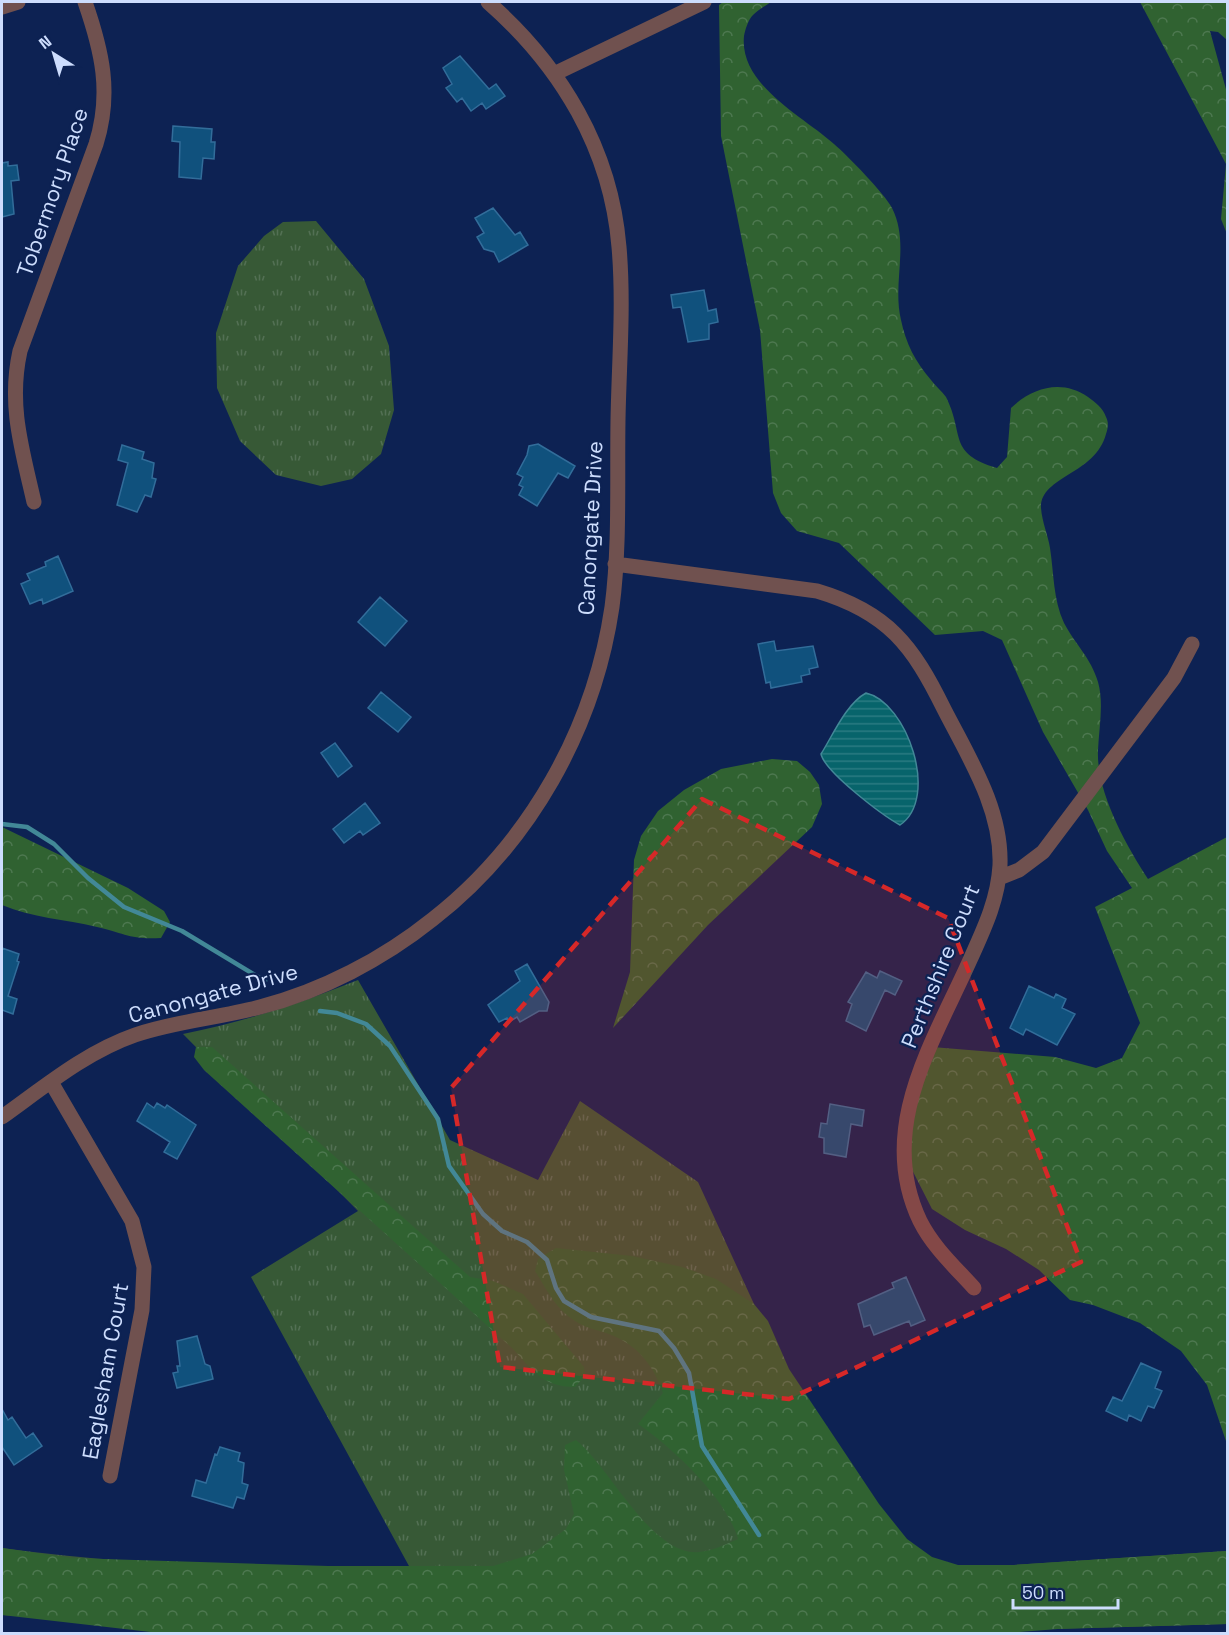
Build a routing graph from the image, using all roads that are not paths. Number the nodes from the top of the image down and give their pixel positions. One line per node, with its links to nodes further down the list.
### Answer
1 (18, 2): 5 (street)
2 (85, 2): 7 (street, Tobermory Place)
3 (488, 2): 6 (street, Canongate Drive)
4 (704, 2): 6 (street)
5 (2, 7)
6 (556, 73): 8 (street, Canongate Drive)
7 (34, 502)
8 (615, 564): 10 (street, Perthshire Court); 11 (street, Canongate Drive)
9 (1192, 644): 10 (street)
10 (999, 878): 13 (street, Perthshire Court)
11 (51, 1082): 12 (street, Canongate Drive); 14 (street, Eaglesham Court)
12 (2, 1117)
13 (974, 1288)
14 (110, 1476)

